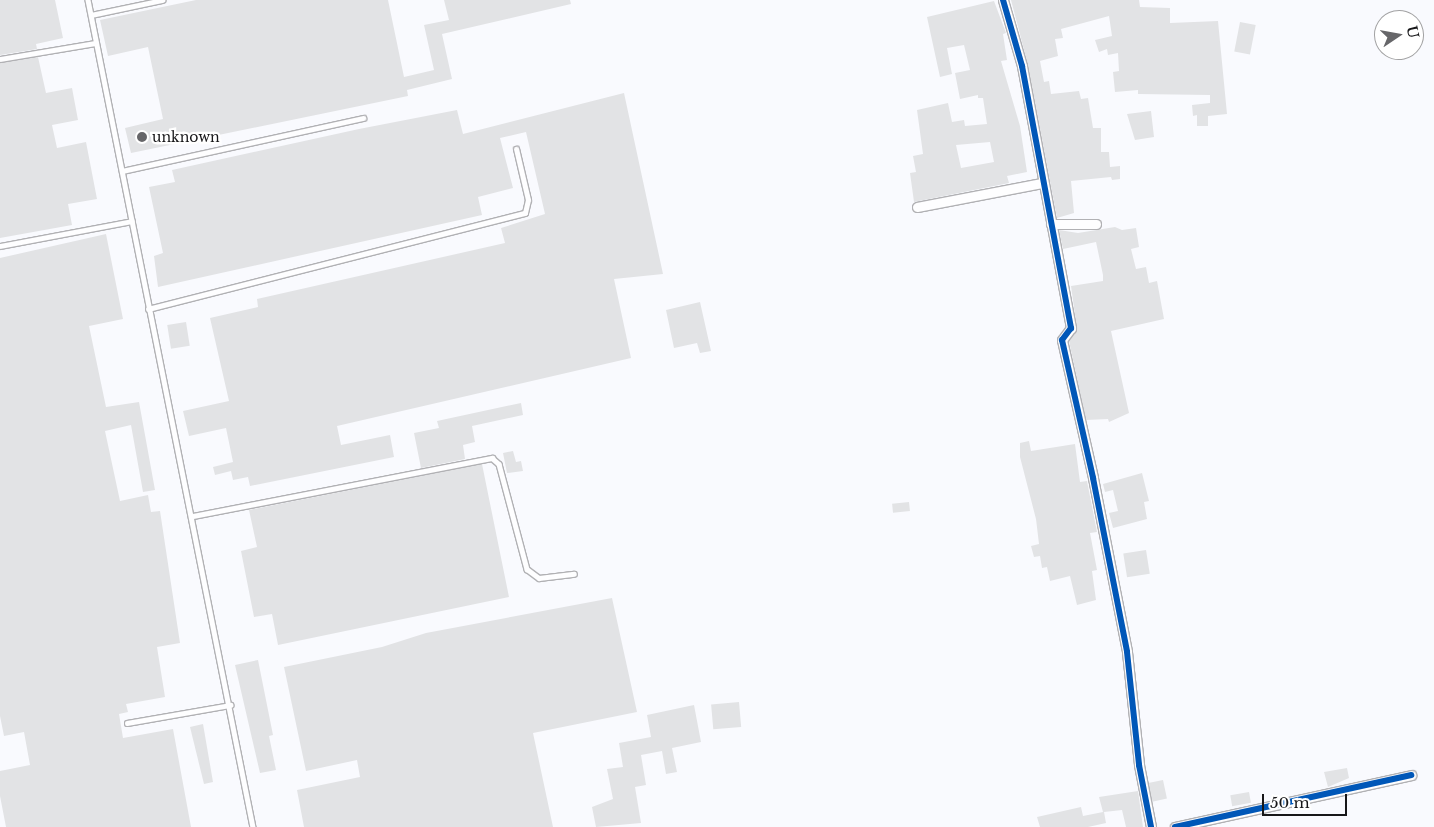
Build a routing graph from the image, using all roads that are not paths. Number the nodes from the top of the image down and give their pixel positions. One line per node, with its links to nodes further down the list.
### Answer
1 (88, 0): 4 (lane)
2 (162, 0): 4 (lane)
3 (1003, 0): 10 (street)
4 (91, 15): 5 (lane)
5 (96, 44): 6 (lane); 9 (lane)
6 (0, 59)
7 (363, 118): 9 (lane)
8 (516, 149): 16 (lane)
9 (122, 171): 12 (lane)
10 (1042, 183): 11 (street); 13 (street)
11 (917, 207)
12 (132, 222): 15 (lane); 16 (lane)
13 (1051, 224): 14 (street); 23 (street)
14 (1096, 224)
15 (0, 246)
16 (148, 309): 17 (lane)
17 (193, 516): 18 (lane); 19 (lane)
18 (574, 574)
19 (230, 705): 20 (lane); 22 (lane)
20 (127, 724)
21 (1411, 775): 24 (street)
22 (254, 827)
23 (1151, 827)
24 (1175, 827)

